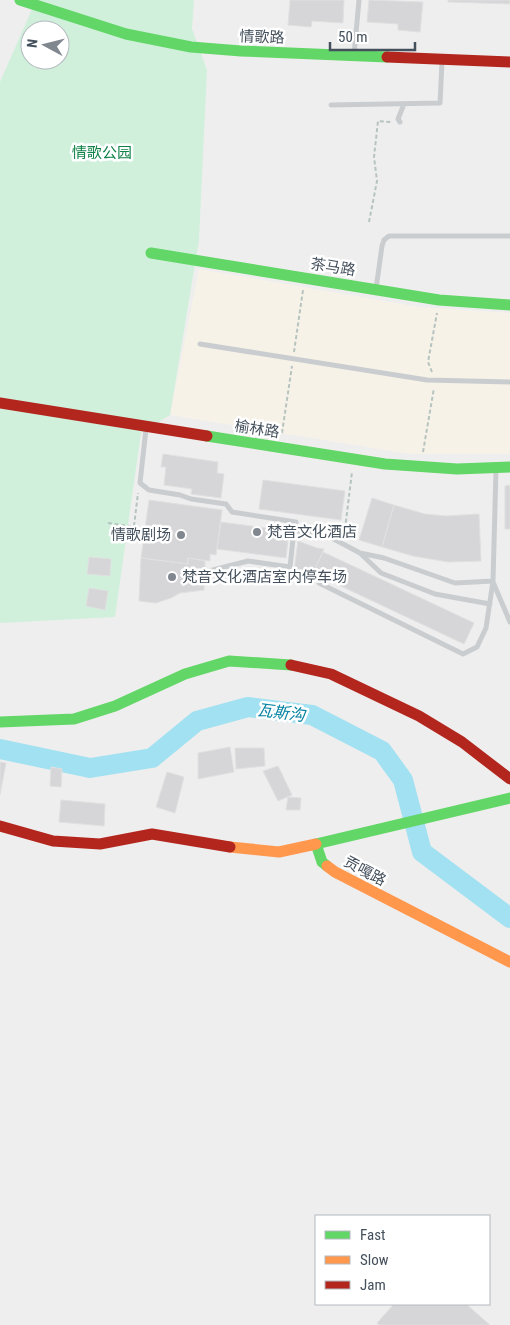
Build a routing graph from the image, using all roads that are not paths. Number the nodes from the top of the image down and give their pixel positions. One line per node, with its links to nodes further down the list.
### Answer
1 (20, 0): 3 (street, 情歌路)
2 (359, 0): 3 (lane)
3 (354, 56): 4 (street, 情歌路)
4 (442, 59): 5 (street, 情歌路); 6 (lane)
5 (510, 62)
6 (404, 104): 7 (lane); 8 (lane)
7 (331, 106)
8 (400, 122)
9 (510, 236): 11 (lane)
10 (151, 253): 11 (street, 茶马路)
11 (376, 290): 12 (street, 茶马路)
12 (510, 305)
13 (200, 344): 14 (lane)
14 (510, 382)
15 (0, 403): 16 (street, 榆林路)
16 (146, 426): 17 (street, 榆林路); 19 (lane)
17 (496, 468): 18 (street, 榆林路); 22 (lane)
18 (510, 468)
19 (294, 530): 20 (lane); 21 (lane)
20 (360, 552): 22 (lane); 24 (lane)
21 (209, 571)
22 (493, 581): 24 (lane); 25 (lane)
23 (319, 583): 24 (lane)
24 (490, 604)
25 (510, 622)
26 (0, 722): 27 (street)
27 (510, 779)
28 (505, 799): 30 (street, 贡嘎路)
29 (0, 826): 30 (street)
30 (316, 844): 31 (street, 贡嘎路)
31 (510, 962)

